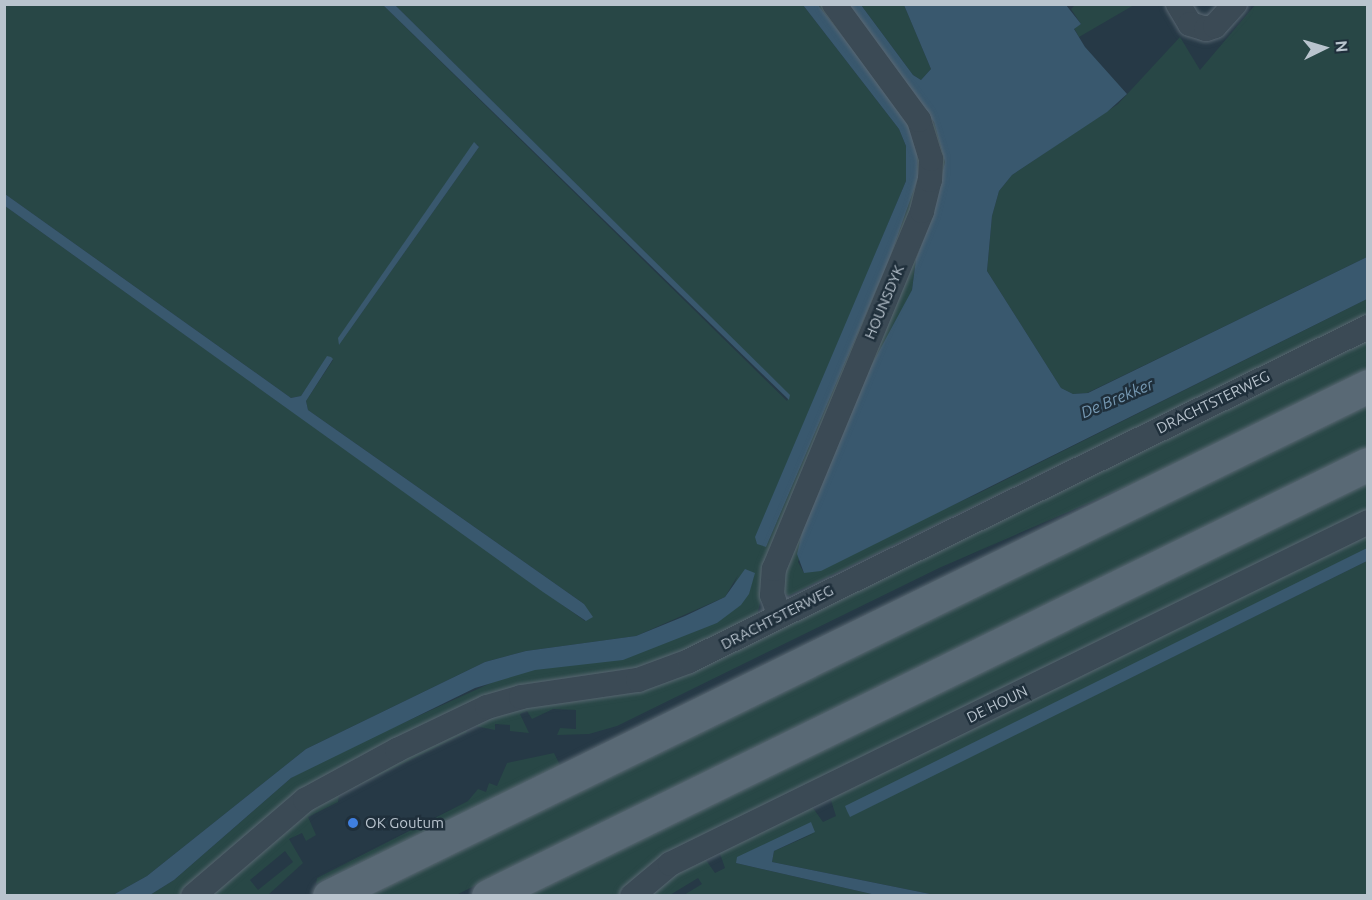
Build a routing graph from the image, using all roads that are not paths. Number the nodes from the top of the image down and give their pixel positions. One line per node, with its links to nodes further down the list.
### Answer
1 (834, 4): 8 (street, HOUNSDYK)
2 (1178, 4): 3 (street)
3 (1235, 4)
4 (1368, 327): 8 (street, DRACHTSTERWEG)
5 (1368, 386): 10 (main road)
6 (1368, 464): 11 (main road)
7 (1368, 522): 12 (street, DE HOUN)
8 (779, 614): 9 (street, DRACHTSTERWEG)
9 (193, 896)
10 (329, 896)
11 (488, 896)
12 (632, 896)

